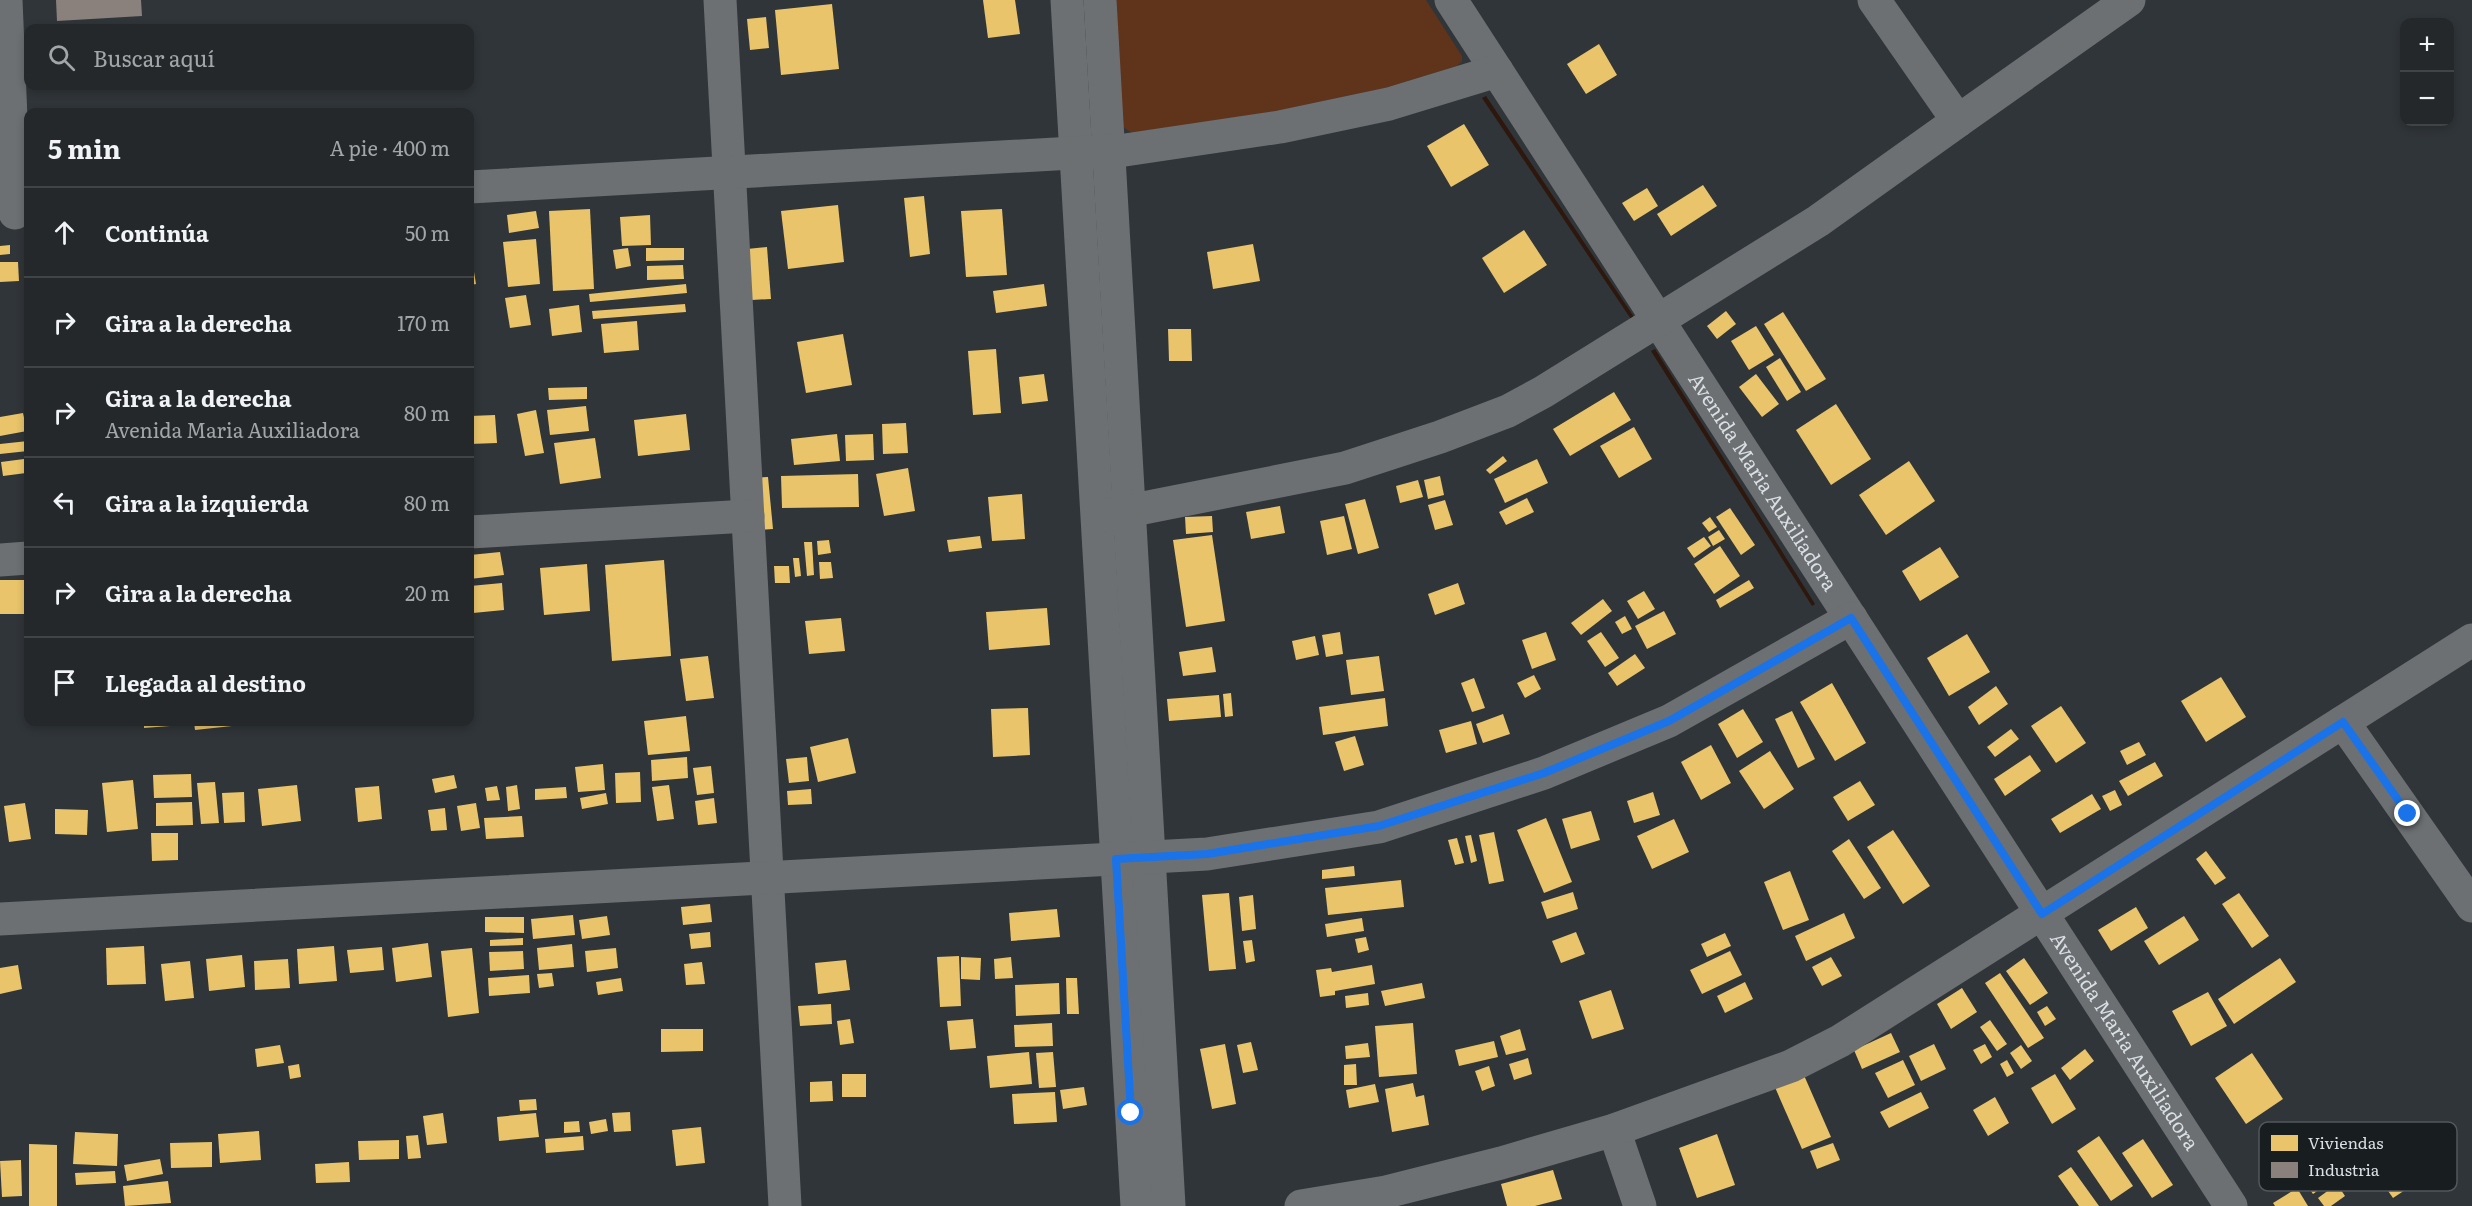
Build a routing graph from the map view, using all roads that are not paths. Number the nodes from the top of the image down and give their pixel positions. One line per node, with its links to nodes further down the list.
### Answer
1 (6, 0): 14 (street)
2 (720, 0): 12 (street)
3 (1067, 0): 11 (street)
4 (1100, 0): 10 (street)
5 (1451, 0): 8 (street, Avenida Maria Auxiliadora)
6 (1874, 0): 9 (street)
7 (2129, 0): 9 (street)
8 (1497, 71): 10 (street); 15 (street, Avenida Maria Auxiliadora)
9 (1958, 121): 15 (street)
10 (1108, 150): 11 (street); 16 (street)
11 (1076, 152): 12 (street); 18 (street)
12 (730, 172): 13 (street); 17 (street)
13 (474, 187)
14 (15, 213)
15 (1659, 321): 16 (street); 22 (street, Avenida Maria Auxiliadora)
16 (1129, 512): 18 (street); 25 (street)
17 (748, 516): 19 (street); 27 (street)
18 (1097, 517): 26 (street)
19 (474, 532)
20 (24, 558): 21 (street)
21 (0, 560)
22 (1851, 618): 25 (street); 29 (street, Avenida Maria Auxiliadora)
23 (2472, 640): 24 (street)
24 (2343, 722): 28 (street); 29 (street)
25 (1149, 857): 26 (street); 34 (street)
26 (1116, 859): 27 (street); 33 (street)
27 (768, 878): 30 (street); 32 (street)
28 (2472, 906)
29 (2042, 914): 31 (street); 37 (street, Avenida Maria Auxiliadora)
30 (0, 919)
31 (1614, 1130): 35 (street); 36 (street)
32 (785, 1206)
33 (1137, 1206)
34 (1169, 1206)
35 (1301, 1206)
36 (1640, 1206)
37 (2231, 1206)

